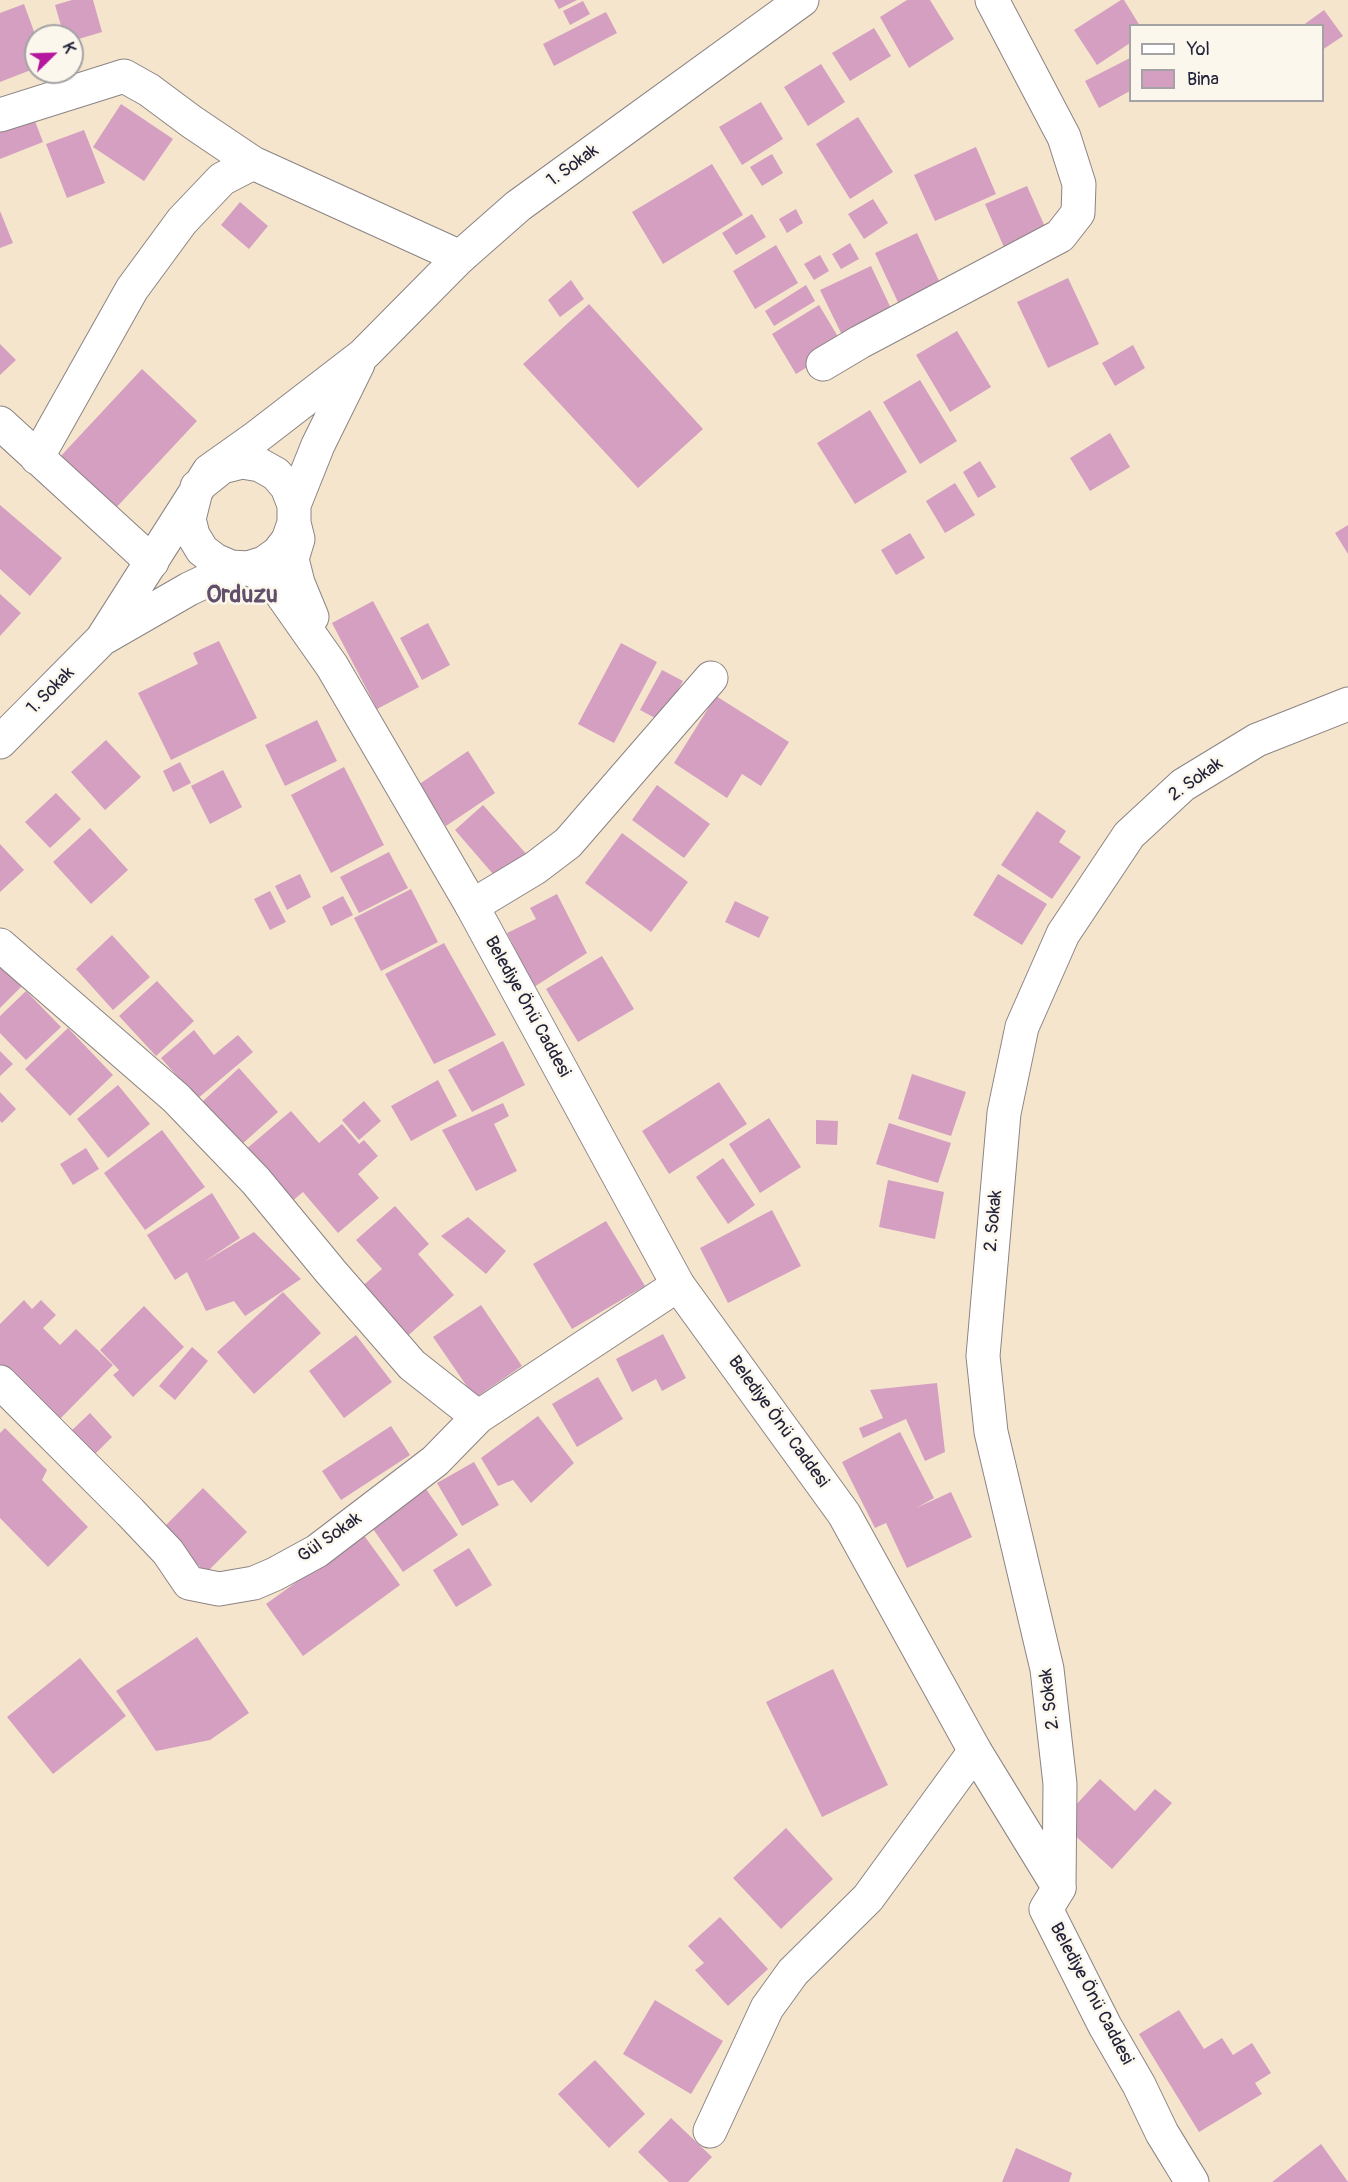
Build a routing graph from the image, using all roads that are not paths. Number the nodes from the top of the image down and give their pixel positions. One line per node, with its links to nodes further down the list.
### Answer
1 (802, 0): 5 (street, 1. Sokak)
2 (992, 0): 7 (street)
3 (0, 115): 4 (street)
4 (253, 163): 5 (street); 9 (street)
5 (460, 257): 6 (street, 1. Sokak)
6 (363, 355): 10 (street); 11 (street)
7 (823, 364)
8 (0, 423): 9 (street)
9 (37, 458): 12 (street)
10 (197, 487): 11 (street); 12 (street); 13 (street)
11 (294, 514): 13 (street); 15 (street)
12 (152, 562): 14 (street)
13 (248, 568): 14 (street); 15 (street)
14 (102, 639): 18 (street, 1. Sokak)
15 (332, 666): 19 (street, Belediye Önü Caddesi)
16 (711, 678): 19 (street)
17 (1348, 705): 25 (street, 2. Sokak)
18 (0, 742)
19 (472, 906): 21 (street, Belediye Önü Caddesi)
20 (0, 945): 23 (street)
21 (678, 1285): 23 (street, Gül Sokak); 24 (street, Belediye Önü Caddesi)
22 (0, 1382): 23 (street, Gül Sokak)
23 (478, 1417)
24 (975, 1751): 25 (street, Belediye Önü Caddesi); 26 (street)
25 (1059, 1887): 27 (street, Belediye Önü Caddesi)
26 (710, 2131)
27 (1186, 2179)

